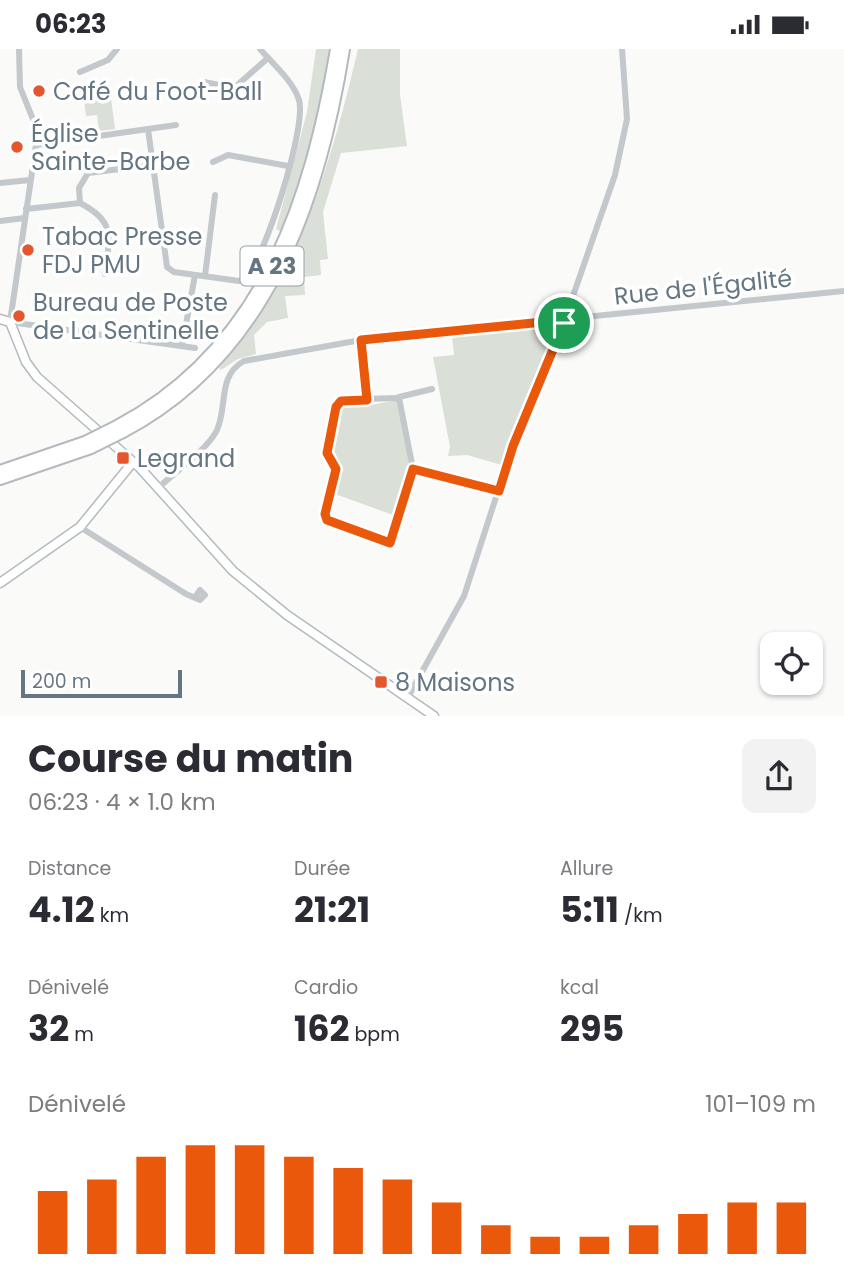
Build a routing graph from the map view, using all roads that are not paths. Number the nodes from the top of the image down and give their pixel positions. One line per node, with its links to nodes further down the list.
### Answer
1 (19, 49): 14 (street)
2 (117, 49): 9 (street)
3 (260, 49): 8 (street)
4 (336, 49): 38 (highway, A 23)
5 (344, 49): 12 (highway, A 23)
6 (352, 49): 12 (highway)
7 (622, 49): 30 (street)
8 (268, 58): 10 (street); 17 (street)
9 (80, 72)
10 (204, 82)
11 (176, 125): 13 (street)
12 (329, 125): 38 (highway, A 23)
13 (148, 129): 14 (street); 16 (street)
14 (36, 145): 18 (street)
15 (213, 162): 17 (street)
16 (153, 165): 21 (street); 26 (street)
17 (288, 166): 27 (street)
18 (30, 180): 19 (street); 22 (street)
19 (0, 184)
20 (215, 195): 27 (street)
21 (79, 202): 22 (street); 25 (street)
22 (26, 209): 23 (street)
23 (25, 218): 24 (street); 31 (street)
24 (0, 221)
25 (104, 274)
26 (195, 275): 27 (street); 33 (street)
27 (205, 277)
28 (844, 291): 30 (street, Rue de l'Égalité)
29 (0, 319): 31 (street)
30 (565, 321): 32 (street, Rue de l'Égalité); 45 (street)
31 (10, 322): 33 (street); 40 (street)
32 (361, 340): 37 (street); 44 (street, Rue de l'Égalité)
33 (182, 346): 34 (street)
34 (195, 348)
35 (432, 389): 36 (street)
36 (399, 397): 37 (street); 41 (street)
37 (367, 400): 41 (street)
38 (120, 429): 39 (highway, A 23, bridge)
39 (88, 445): 42 (highway, A 23); 43 (highway, A 23)
40 (133, 462): 44 (street); 46 (street)
41 (413, 469): 45 (street)
42 (0, 471)
43 (0, 479)
44 (158, 488): 49 (street)
45 (499, 491): 49 (street)
46 (80, 527): 47 (street); 48 (street)
47 (0, 583)
48 (196, 596)
49 (408, 697): 50 (street)
50 (434, 716)

